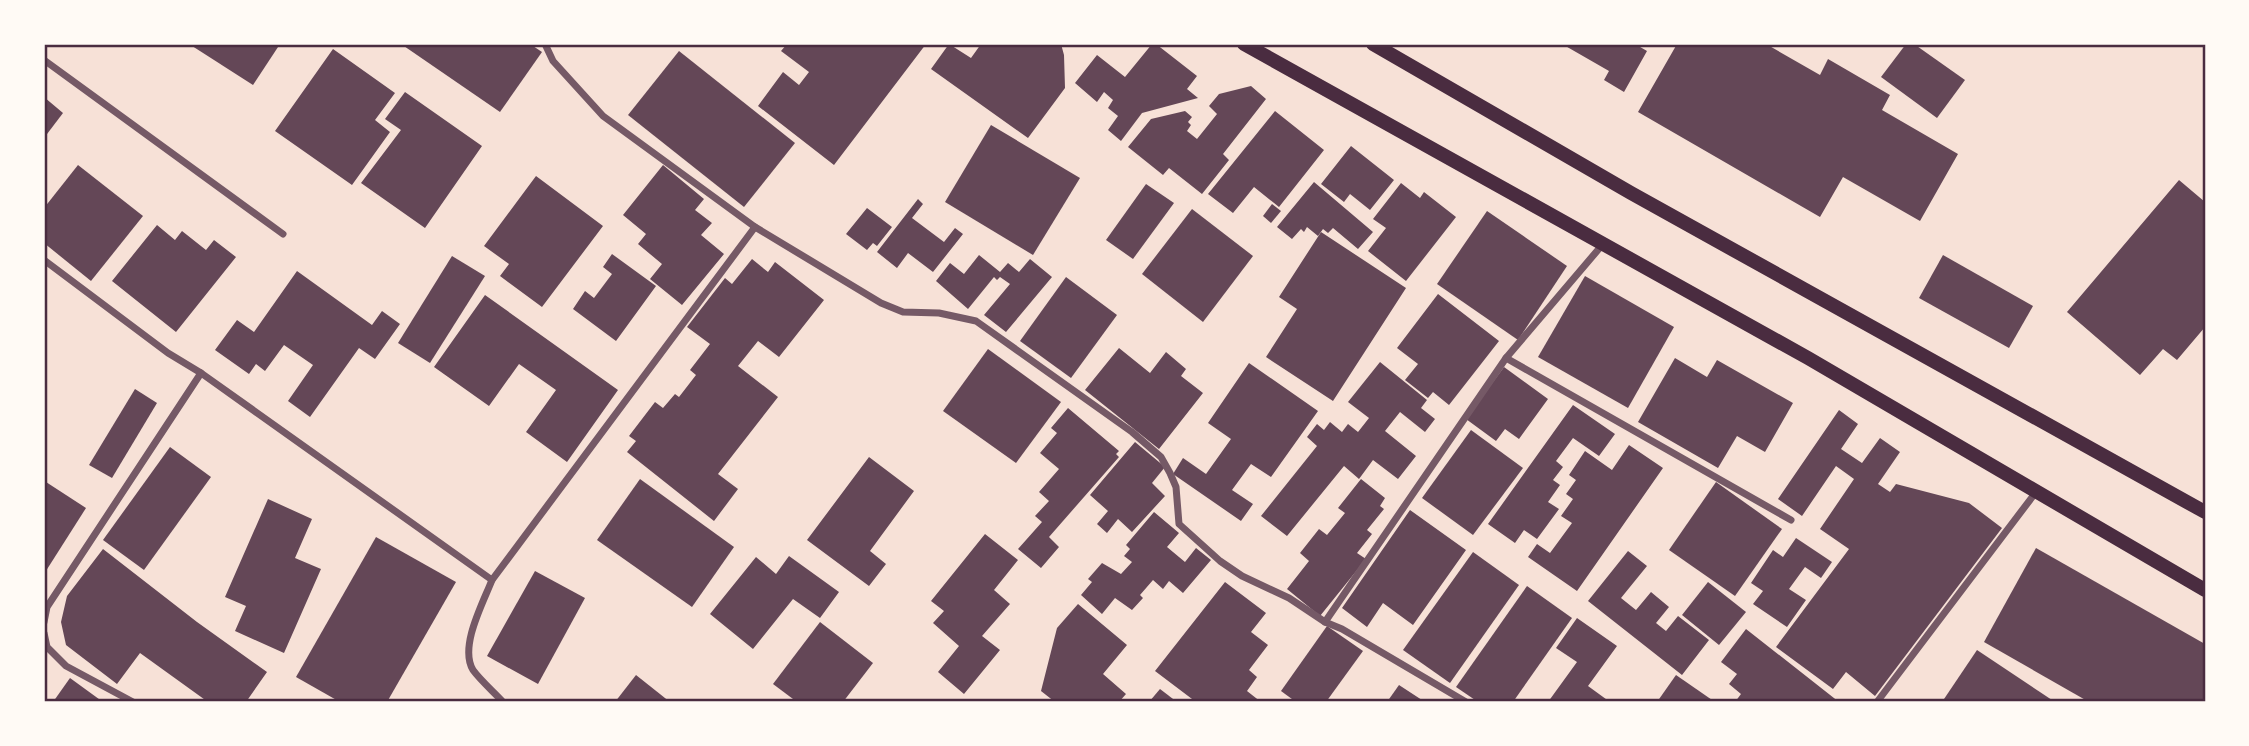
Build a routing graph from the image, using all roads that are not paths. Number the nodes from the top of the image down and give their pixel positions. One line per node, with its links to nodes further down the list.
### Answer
1 (545, 44): 5 (street)
2 (1244, 44): 7 (main road)
3 (1373, 44): 12 (main road)
4 (44, 60): 6 (street)
5 (755, 227): 14 (street); 18 (street)
6 (283, 234)
7 (1603, 244): 9 (street); 11 (main road)
8 (44, 260): 10 (street)
9 (1506, 358): 13 (street); 18 (street)
10 (201, 373): 14 (street); 16 (street)
11 (2036, 492): 15 (main road); 23 (street)
12 (2201, 506)
13 (1791, 520)
14 (492, 580): 21 (street)
15 (2205, 590)
16 (45, 606): 17 (street)
17 (44, 622)
18 (1325, 622): 22 (street)
19 (44, 634): 20 (street)
20 (133, 702)
21 (503, 702)
22 (1466, 702)
23 (1877, 702)

